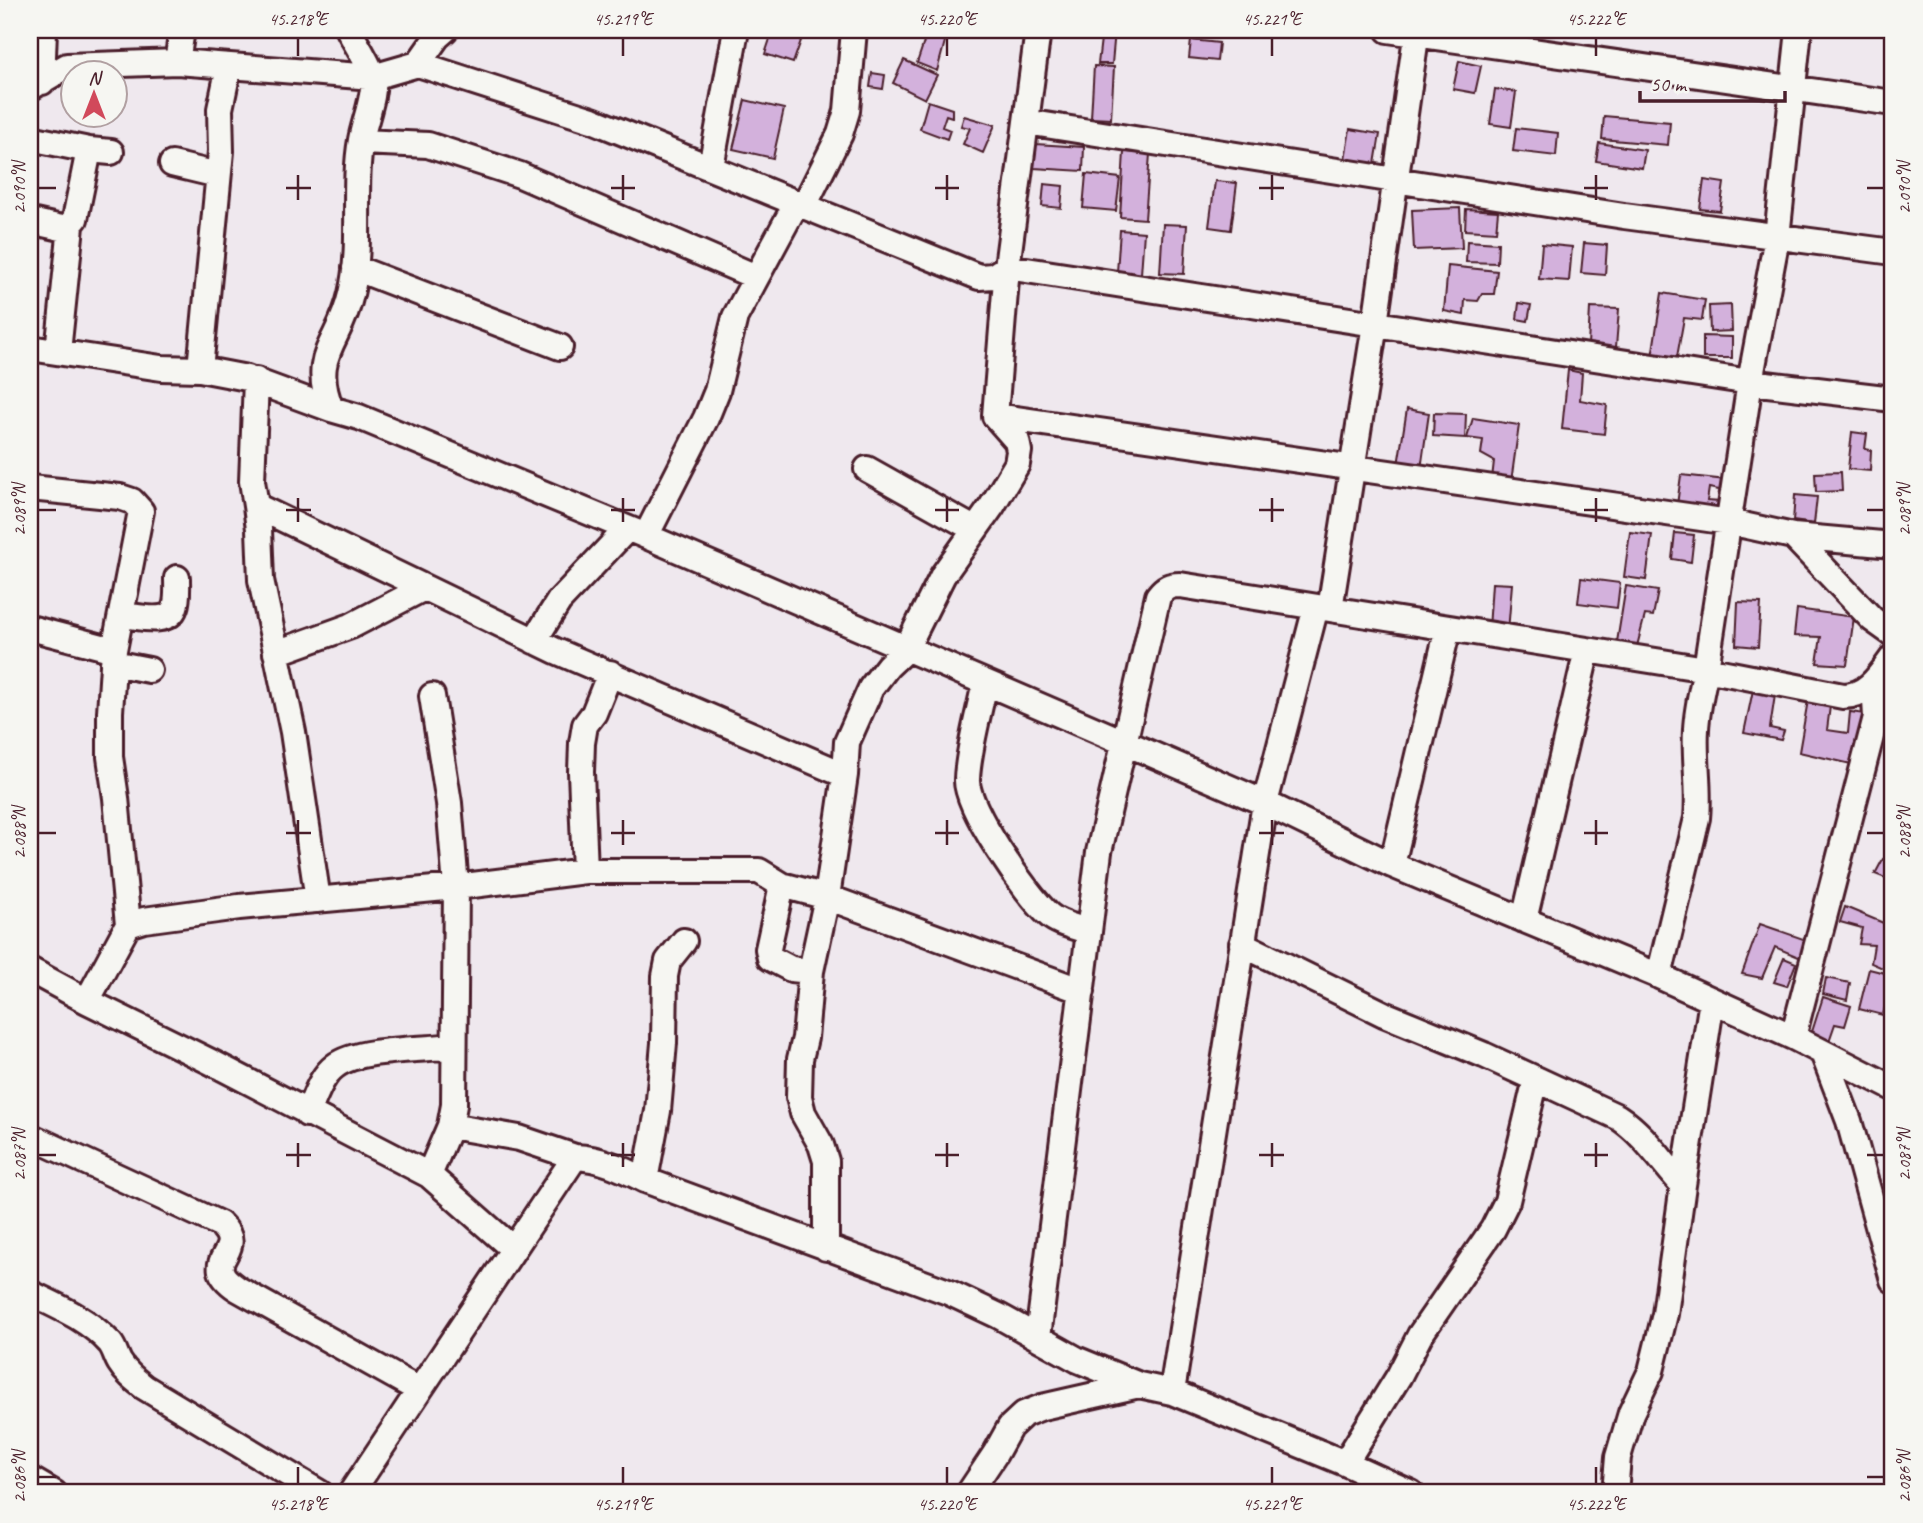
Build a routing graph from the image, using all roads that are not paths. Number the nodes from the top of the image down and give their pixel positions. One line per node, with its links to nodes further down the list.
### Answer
1 (44, 30): 15 (street)
2 (182, 30): 11 (street)
3 (349, 30): 14 (street)
4 (445, 30): 12 (street)
5 (736, 30): 22 (street)
6 (854, 30): 25 (street)
7 (1038, 30): 18 (street)
8 (1388, 30): 10 (street)
9 (1799, 30): 16 (street)
10 (1417, 32): 16 (street); 24 (street)
11 (177, 62): 13 (street); 15 (street)
12 (418, 64): 14 (street); 22 (street)
13 (229, 66): 14 (street); 23 (street)
14 (373, 77): 20 (street)
15 (36, 85)
16 (1793, 88): 17 (street); 28 (street)
17 (1893, 103)
18 (1026, 122): 24 (street); 30 (street)
19 (30, 138): 27 (street)
20 (361, 142): 31 (street); 32 (street)
21 (172, 164): 23 (street)
22 (711, 167): 25 (street)
23 (218, 175): 37 (street)
24 (1395, 180): 28 (street); 33 (street)
25 (801, 204): 30 (street); 32 (street)
26 (30, 221): 27 (street)
27 (71, 226): 36 (street)
28 (1777, 237): 29 (street); 39 (street)
29 (1893, 252)
30 (1007, 267): 33 (street); 42 (street)
31 (355, 268): 34 (street); 41 (street)
32 (756, 277): 49 (street)
33 (1375, 324): 39 (street); 43 (street)
34 (560, 347)
35 (30, 348): 36 (street)
36 (58, 352): 37 (street)
37 (200, 369): 38 (street)
38 (256, 380): 41 (street); 46 (street)
39 (1750, 382): 40 (street); 47 (street)
40 (1893, 399)
41 (331, 409): 49 (street)
42 (995, 416): 43 (street); 48 (street)
43 (1352, 466): 47 (street); 54 (street)
44 (867, 469): 48 (street)
45 (30, 488): 55 (street)
46 (256, 506): 53 (street); 62 (street)
47 (1729, 522): 50 (street); 65 (street)
48 (974, 529): 60 (street)
49 (636, 532): 59 (street); 60 (street)
50 (1793, 536): 51 (street); 58 (street)
51 (1893, 545)
52 (177, 578): 55 (street)
53 (424, 588): 59 (street); 62 (street)
54 (1323, 608): 57 (street); 71 (street); 73 (street)
55 (122, 615): 63 (street)
56 (30, 628): 63 (street)
57 (1448, 628): 61 (street); 74 (street)
58 (1893, 634)
59 (534, 641): 67 (street)
60 (906, 649): 69 (street); 72 (street)
61 (1587, 650): 65 (street); 80 (street)
62 (276, 653): 79 (street)
63 (114, 656): 66 (street); 81 (street)
64 (1893, 657): 68 (street)
65 (1706, 669): 68 (street); 87 (street)
66 (149, 670)
67 (610, 673): 72 (street); 75 (street)
68 (1874, 682): 91 (street)
69 (985, 683): 71 (street); 82 (street)
70 (432, 696): 77 (street)
71 (1125, 742): 73 (street); 82 (street)
72 (845, 775): 78 (street)
73 (1265, 803): 74 (street); 84 (street)
74 (1392, 865): 80 (street)
75 (584, 871): 76 (street); 77 (street)
76 (782, 885): 78 (street); 86 (street)
77 (456, 887): 79 (street); 92 (street)
78 (827, 897): 86 (street); 88 (street)
79 (318, 900): 81 (street)
80 (1524, 920): 87 (street)
81 (128, 925): 90 (street)
82 (1089, 932): 88 (street)
83 (684, 941): 101 (street)
84 (1242, 944): 94 (street); 110 (street)
85 (30, 970): 90 (street)
86 (811, 971): 103 (street)
87 (1659, 976): 89 (street)
88 (1082, 991): 107 (street)
89 (1712, 1000): 91 (street); 102 (street)
90 (87, 1002): 96 (street)
91 (1793, 1037): 93 (street)
92 (454, 1046): 96 (street); 97 (street)
93 (1824, 1053): 95 (street); 105 (street)
94 (1536, 1079): 102 (street); 111 (street)
95 (1893, 1088)
96 (307, 1114): 100 (street)
97 (450, 1126): 99 (street); 100 (street)
98 (30, 1136): 109 (street)
99 (575, 1157): 101 (street); 104 (street)
100 (429, 1175): 104 (street)
101 (645, 1180): 103 (street)
102 (1683, 1185): 118 (street)
103 (826, 1248): 107 (street)
104 (513, 1249): 109 (street)
105 (1893, 1280)
106 (30, 1293): 114 (street)
107 (1038, 1338): 108 (street)
108 (1139, 1385): 110 (street); 116 (street)
109 (419, 1390): 115 (street)
110 (1172, 1392): 111 (street)
111 (1345, 1463): 117 (street)
112 (30, 1479): 113 (street)
113 (54, 1493)
114 (320, 1493)
115 (351, 1493)
116 (969, 1493)
117 (1411, 1493)
118 (1615, 1493)

